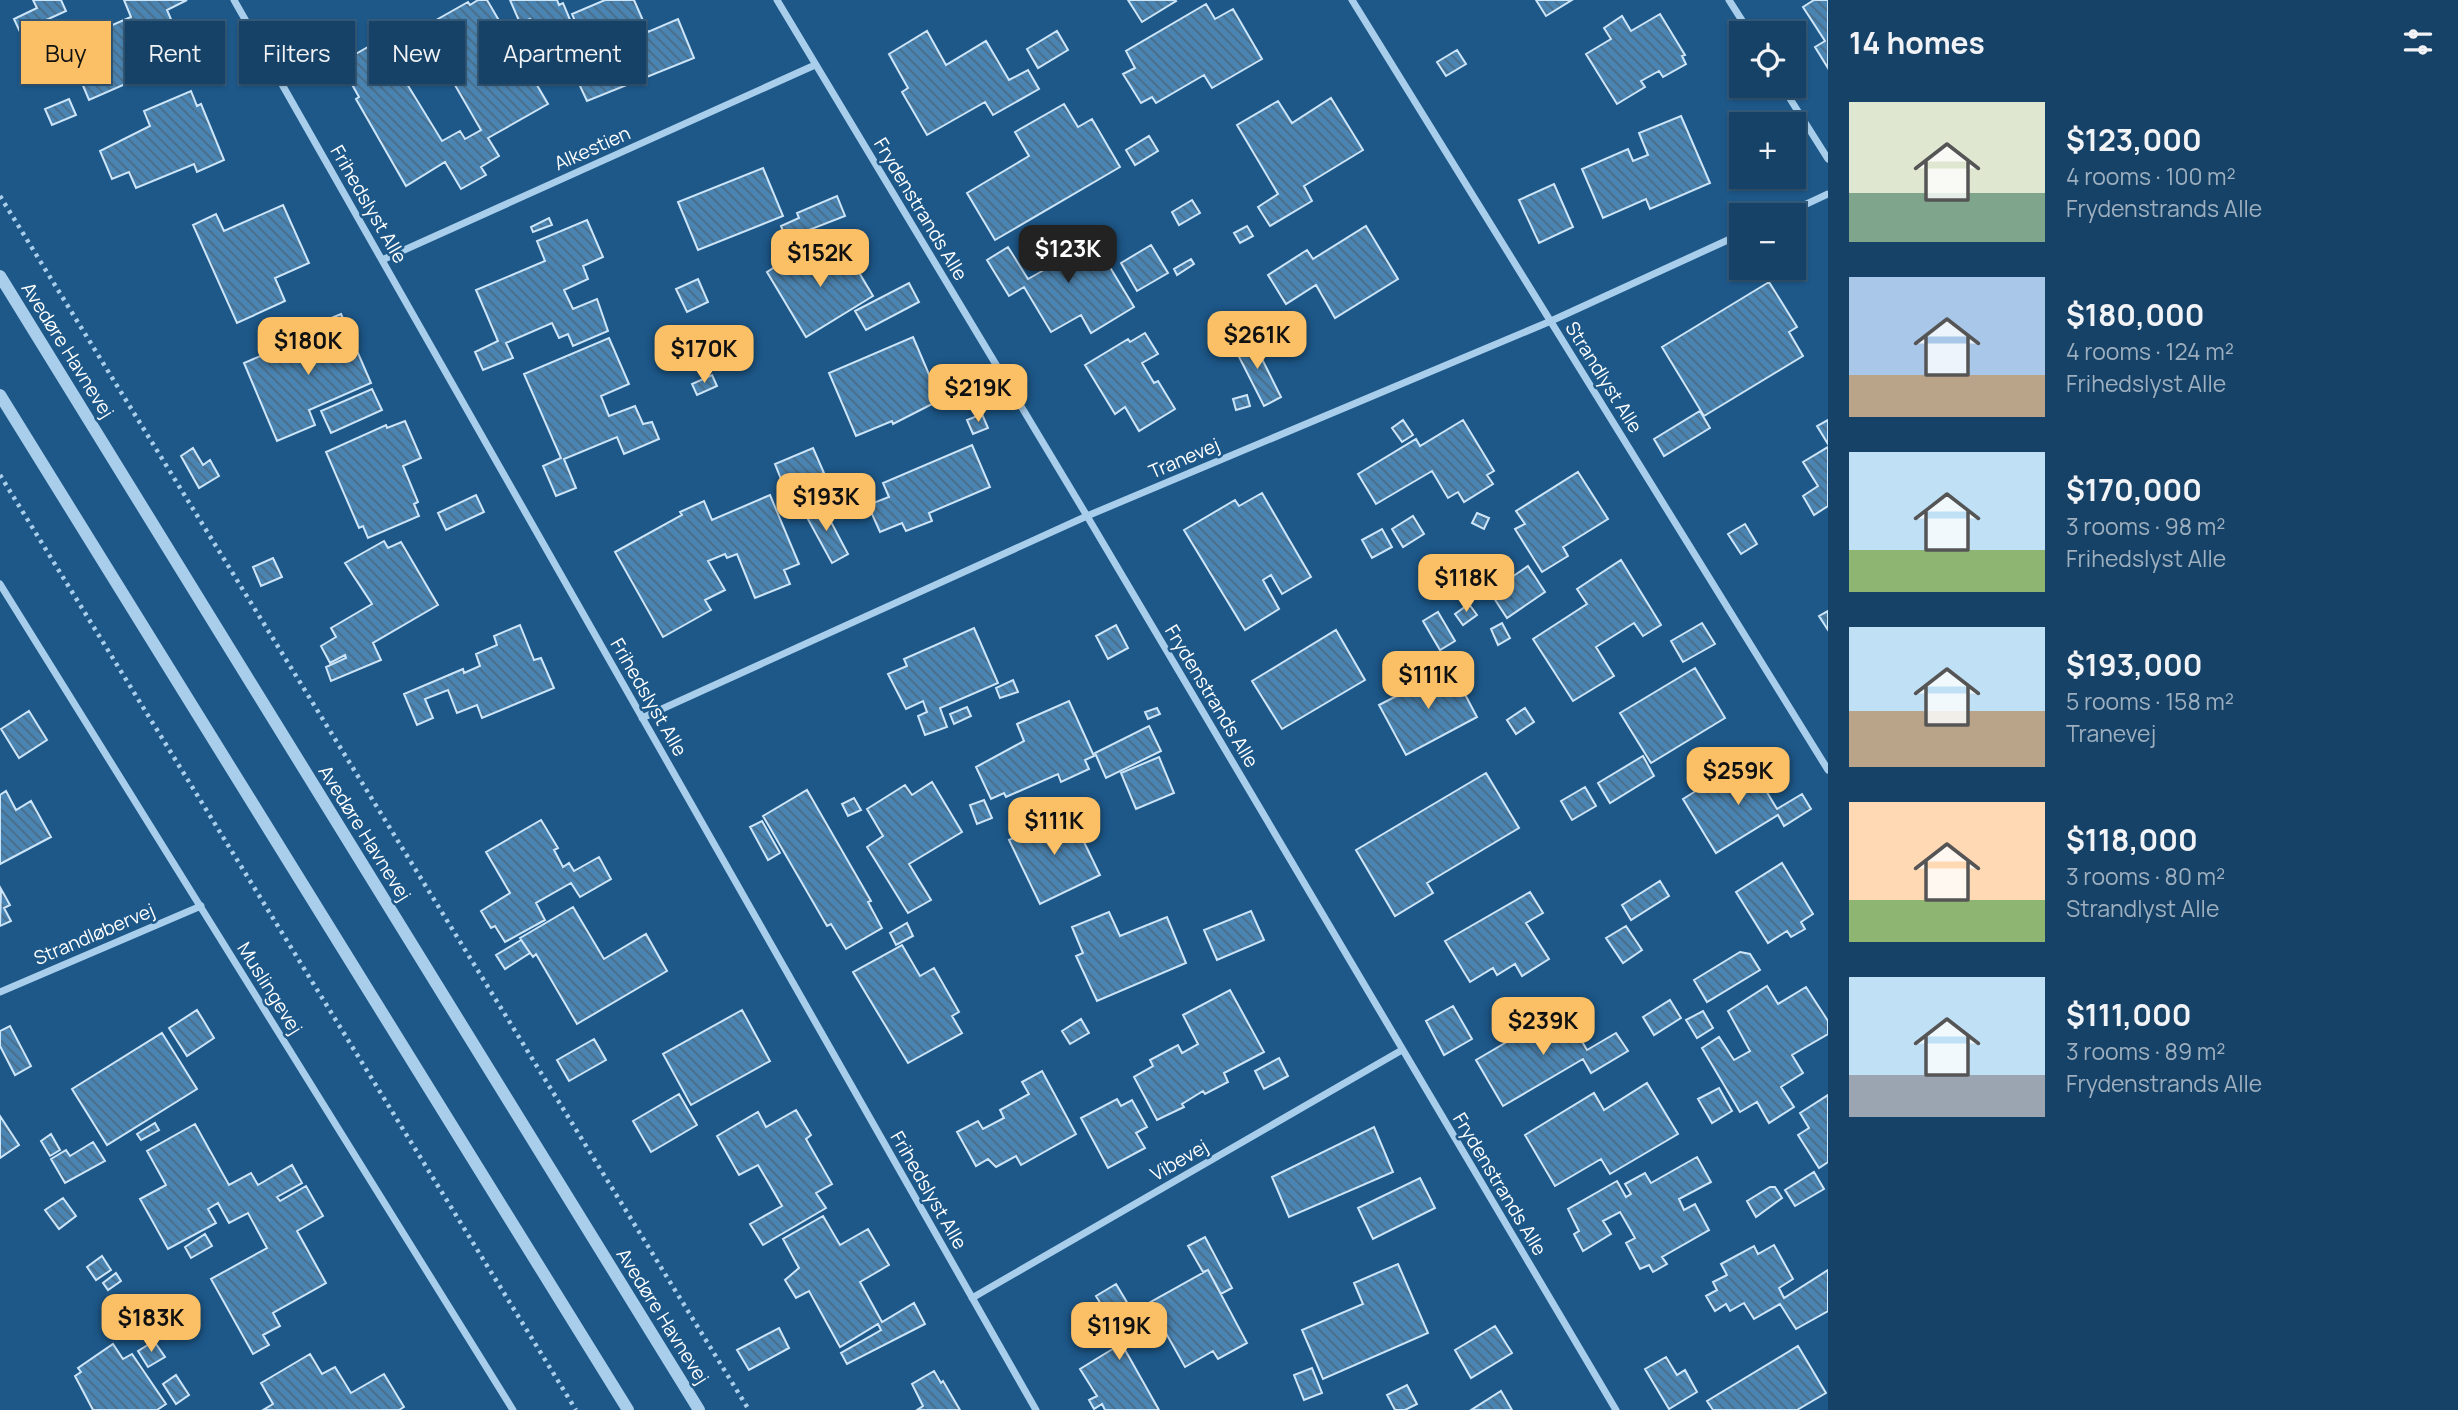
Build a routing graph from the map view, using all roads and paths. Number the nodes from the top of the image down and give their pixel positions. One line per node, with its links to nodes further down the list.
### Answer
1 (234, 0): 13 (street, Frihedslyst Alle)
2 (777, 0): 6 (street, Frydenstrands Alle)
3 (1353, 0): 15 (street, Strandlyst Alle)
4 (1729, 0): 5 (street)
5 (1742, 21)
6 (815, 65): 13 (street, Alkestien); 18 (street, Frydenstrands Alle)
7 (1790, 98): 8 (street)
8 (1828, 159)
9 (1828, 194): 11 (street)
10 (0, 196): 30 (path)
11 (1806, 204)
12 (1729, 239): 15 (street, Tranevej)
13 (382, 260): 20 (street, Frihedslyst Alle)
14 (0, 276): 29 (street, Avedøre Havnevej)
15 (1551, 321): 18 (street, Tranevej); 21 (street, Strandlyst Alle)
16 (0, 395): 28 (street)
17 (0, 475): 27 (path)
18 (1087, 516): 20 (street, Tranevej); 24 (street, Frydenstrands Alle)
19 (0, 584): 22 (street, Muslingevej)
20 (642, 718): 25 (street, Frihedslyst Alle)
21 (1828, 771)
22 (201, 906): 23 (street, Strandløbervej); 26 (street, Muslingevej)
23 (0, 992)
24 (1402, 1050): 25 (street, Vibevej); 32 (street, Frydenstrands Alle)
25 (972, 1298): 31 (street, Frihedslyst Alle)
26 (513, 1410)
27 (576, 1410)
28 (628, 1410)
29 (699, 1410)
30 (749, 1410)
31 (1036, 1410)
32 (1616, 1410)

